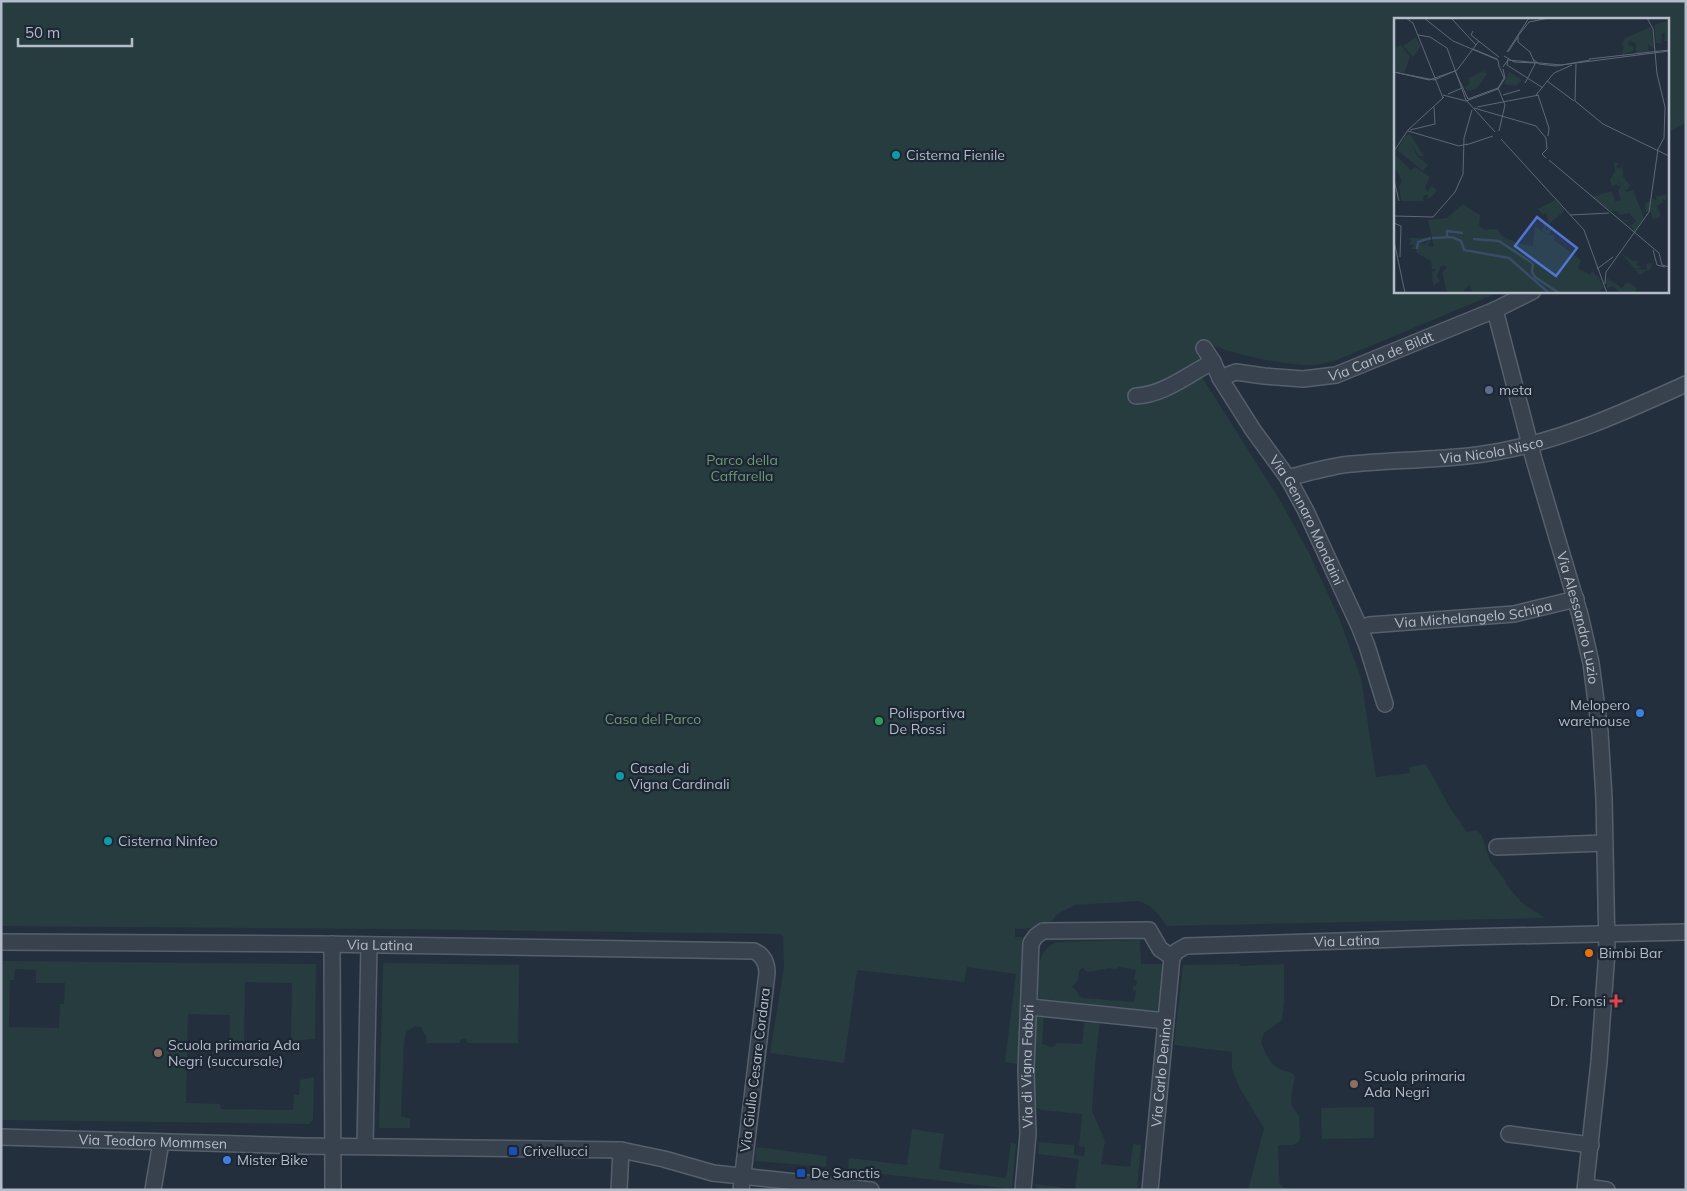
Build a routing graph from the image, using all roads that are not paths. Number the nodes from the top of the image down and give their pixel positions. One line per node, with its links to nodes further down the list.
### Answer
1 (1531, 292): 2 (street, Via Carlo de Bildt)
2 (1494, 310): 5 (street, Via Carlo de Bildt); 8 (street, Via Alessandro Luzio)
3 (1204, 348): 4 (street, Via Gennaro Mondaini)
4 (1213, 362): 5 (street, Via Gennaro Mondaini); 7 (street)
5 (1220, 378): 9 (street, Via Gennaro Mondaini)
6 (1686, 384): 8 (street, Via Nicola Nisco)
7 (1136, 396)
8 (1530, 445): 9 (street, Via Nicola Nisco); 10 (street, Via Alessandro Luzio)
9 (1288, 478): 12 (street, Via Gennaro Mondaini)
10 (1576, 599): 11 (street, Via Michelangelo Schipa); 13 (street, Via Alessandro Luzio)
11 (1369, 625)
12 (1385, 704)
13 (1604, 843): 14 (street); 16 (street, Via Alessandro Luzio)
14 (1497, 847)
15 (1686, 932): 16 (street, Via Latina)
16 (1607, 933): 21 (street, Via Latina); 27 (street, Via Alessandro Luzio)
17 (1, 942): 18 (street, Via Latina)
18 (332, 944): 19 (street, Via Latina); 28 (street)
19 (369, 945): 20 (street, Via Latina); 29 (street)
20 (758, 952): 31 (street, Via Giulio Cesare Cordara)
21 (1172, 957): 22 (street, Via di Vigna Fabbri); 23 (street, Via Carlo Denina)
22 (1030, 1007): 23 (street); 38 (street, Via di Vigna Fabbri)
23 (1166, 1021): 39 (street, Via Carlo Denina)
24 (1509, 1134): 27 (street)
25 (1, 1137): 26 (street, Via Teodoro Mommsen)
26 (161, 1142): 28 (street, Via Teodoro Mommsen); 33 (street)
27 (1591, 1145): 32 (street, Via Alessandro Luzio)
28 (333, 1146): 29 (street, Via Teodoro Mommsen); 34 (street)
29 (365, 1146): 30 (street, Via Teodoro Mommsen)
30 (621, 1150): 31 (street, Via Teodoro Mommsen); 35 (street)
31 (742, 1183): 36 (street); 37 (street, Via Teodoro Mommsen)
32 (1585, 1189): 40 (street)
33 (152, 1190)
34 (333, 1190)
35 (619, 1190)
36 (756, 1190)
37 (871, 1190)
38 (1023, 1190)
39 (1150, 1190)
40 (1607, 1190)

